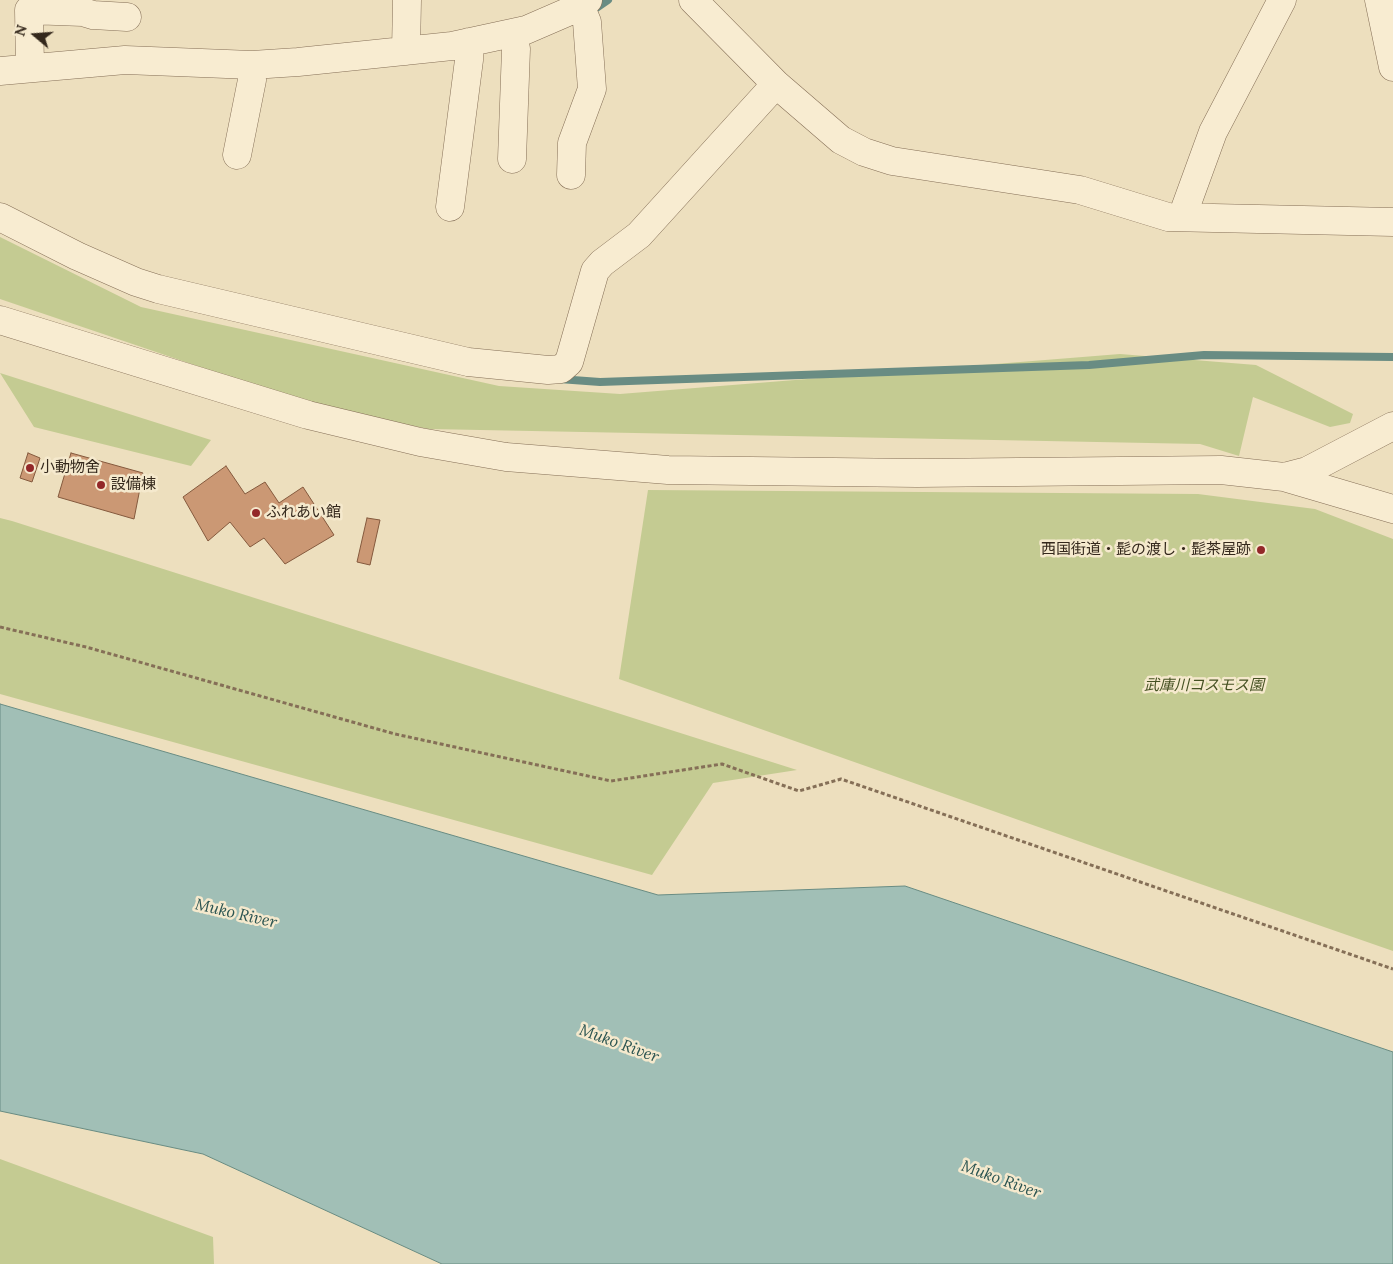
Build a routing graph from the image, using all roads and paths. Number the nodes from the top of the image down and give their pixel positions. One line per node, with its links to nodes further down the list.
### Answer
1 (407, 0): 8 (street)
2 (693, 0): 14 (street)
3 (1282, 0): 20 (street)
4 (1379, 0): 10 (street)
5 (584, 9): 7 (street); 17 (street)
6 (127, 17): 11 (street)
7 (514, 40): 9 (street); 16 (street)
8 (406, 51): 9 (street); 13 (street)
9 (470, 51): 18 (street)
10 (1393, 67)
11 (30, 68): 12 (street); 13 (street)
12 (0, 71)
13 (253, 72): 15 (street)
14 (776, 84): 19 (street); 20 (street)
15 (237, 155)
16 (512, 159)
17 (571, 175)
18 (450, 207)
19 (0, 217)
20 (1182, 217): 21 (street)
21 (1393, 222)
22 (0, 320): 24 (street)
23 (1393, 426): 24 (street)
24 (1284, 477): 25 (street)
25 (1393, 509)
26 (0, 627): 27 (path)
27 (1393, 970)

